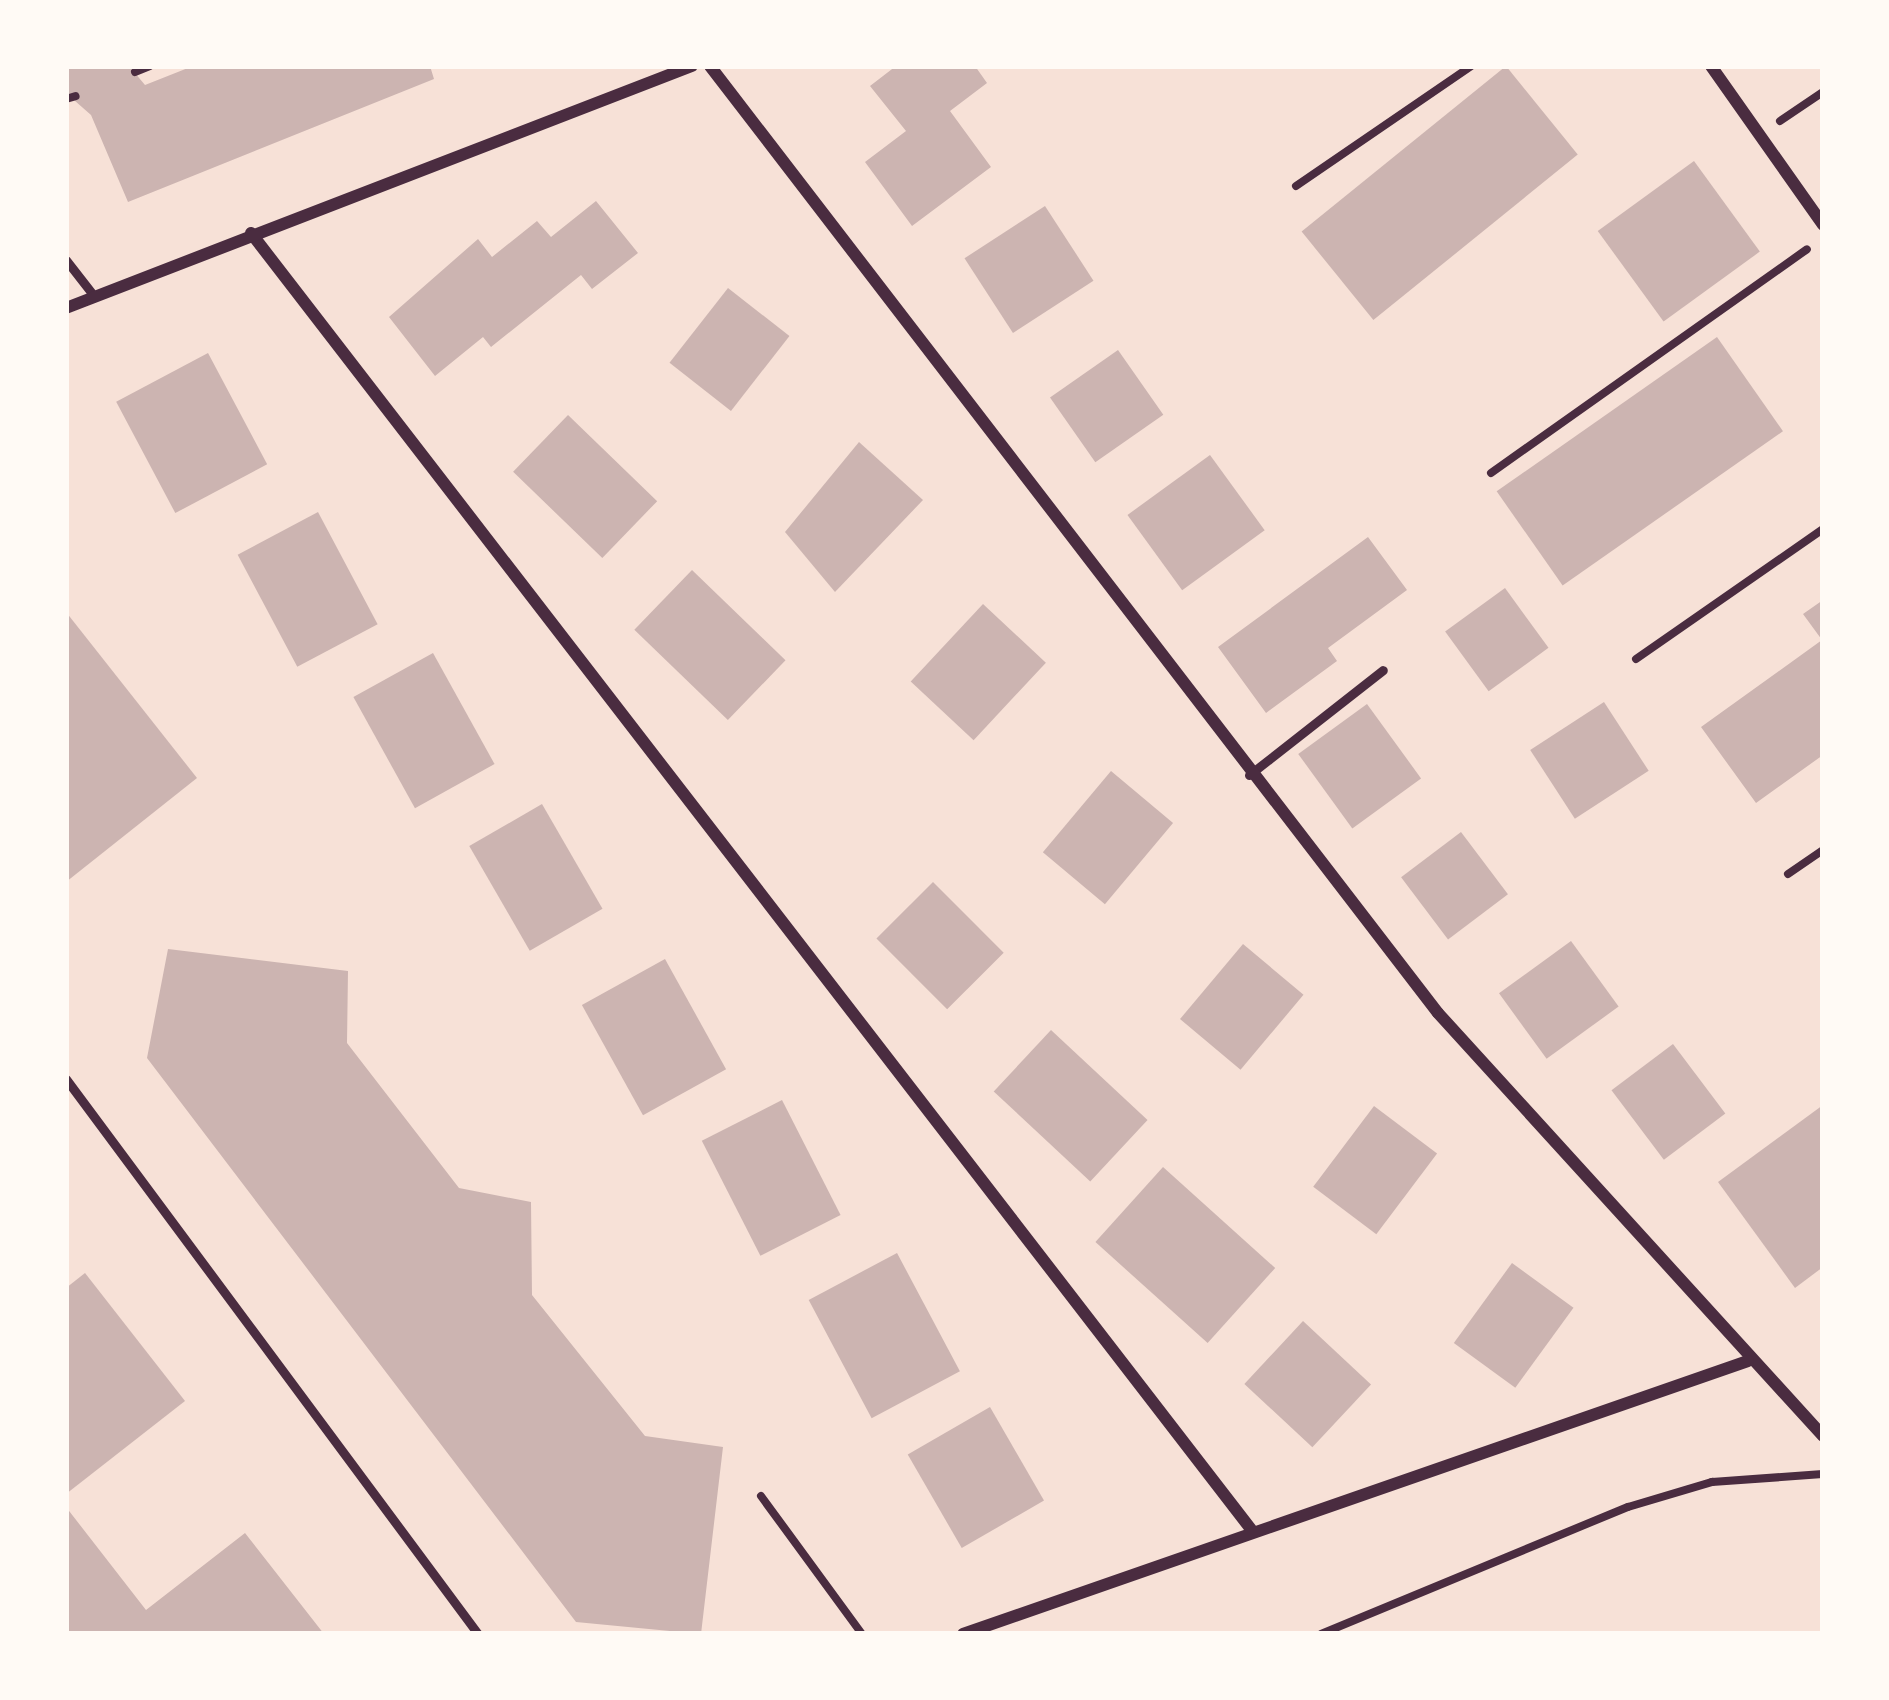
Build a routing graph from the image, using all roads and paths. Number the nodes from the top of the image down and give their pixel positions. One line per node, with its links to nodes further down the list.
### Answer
1 (150, 66): 6 (path)
2 (692, 66): 11 (street)
3 (710, 66): 20 (street)
4 (1471, 66): 9 (path)
5 (1711, 66): 8 (street)
6 (134, 72)
7 (1823, 92): 8 (path)
8 (1759, 135): 10 (street)
9 (1296, 186)
10 (1823, 225)
11 (251, 233): 14 (street); 28 (street)
12 (1823, 238): 16 (path)
13 (66, 260): 14 (lane)
14 (94, 296): 15 (street)
15 (66, 308)
16 (1491, 473)
17 (1823, 529): 18 (path)
18 (1636, 659)
19 (1383, 670): 20 (lane)
20 (1249, 776): 24 (street)
21 (1823, 850): 22 (path)
22 (1788, 874)
23 (66, 1079): 29 (lane)
24 (1748, 1360): 25 (street); 28 (street)
25 (1820, 1427)
26 (1823, 1474): 32 (path)
27 (761, 1496): 30 (path)
28 (1251, 1529): 31 (street)
29 (478, 1634)
30 (862, 1634)
31 (964, 1634)
32 (1321, 1634)

